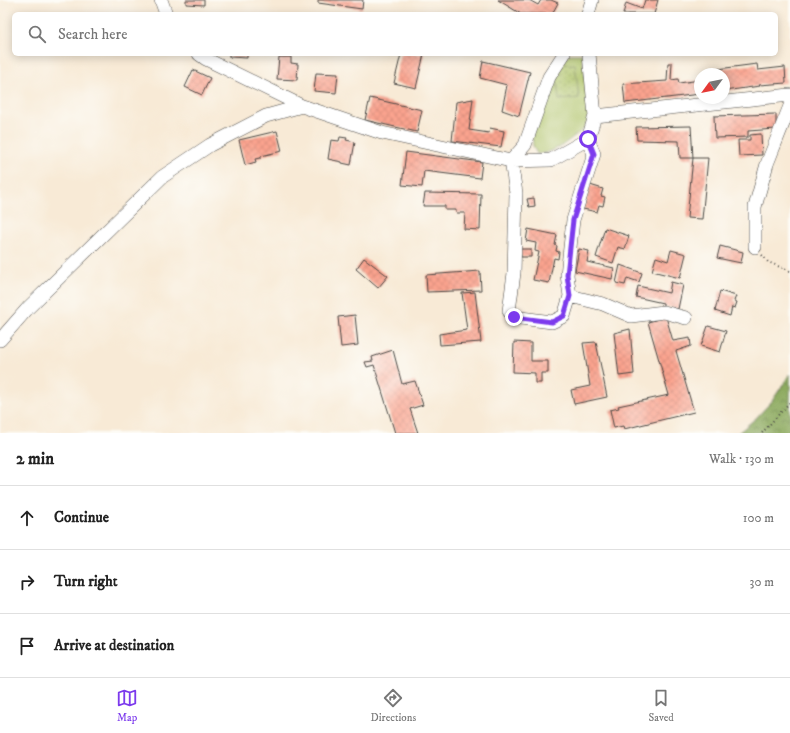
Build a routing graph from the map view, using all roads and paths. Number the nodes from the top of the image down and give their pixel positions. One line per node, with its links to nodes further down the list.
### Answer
1 (161, 0): 3 (street)
2 (592, 0): 4 (street)
3 (165, 12)
4 (589, 12)
5 (202, 56): 9 (street)
6 (563, 56): 13 (street)
7 (589, 56): 11 (street)
8 (790, 96): 11 (street)
9 (302, 106): 13 (street); 18 (street)
10 (790, 106): 14 (street)
11 (595, 116): 12 (street)
12 (588, 139): 13 (street); 16 (street)
13 (511, 161): 16 (street)
14 (755, 247): 15 (path)
15 (790, 271)
16 (570, 296): 17 (street)
17 (686, 318)
18 (0, 340)
19 (790, 402): 20 (path)
20 (762, 433)

